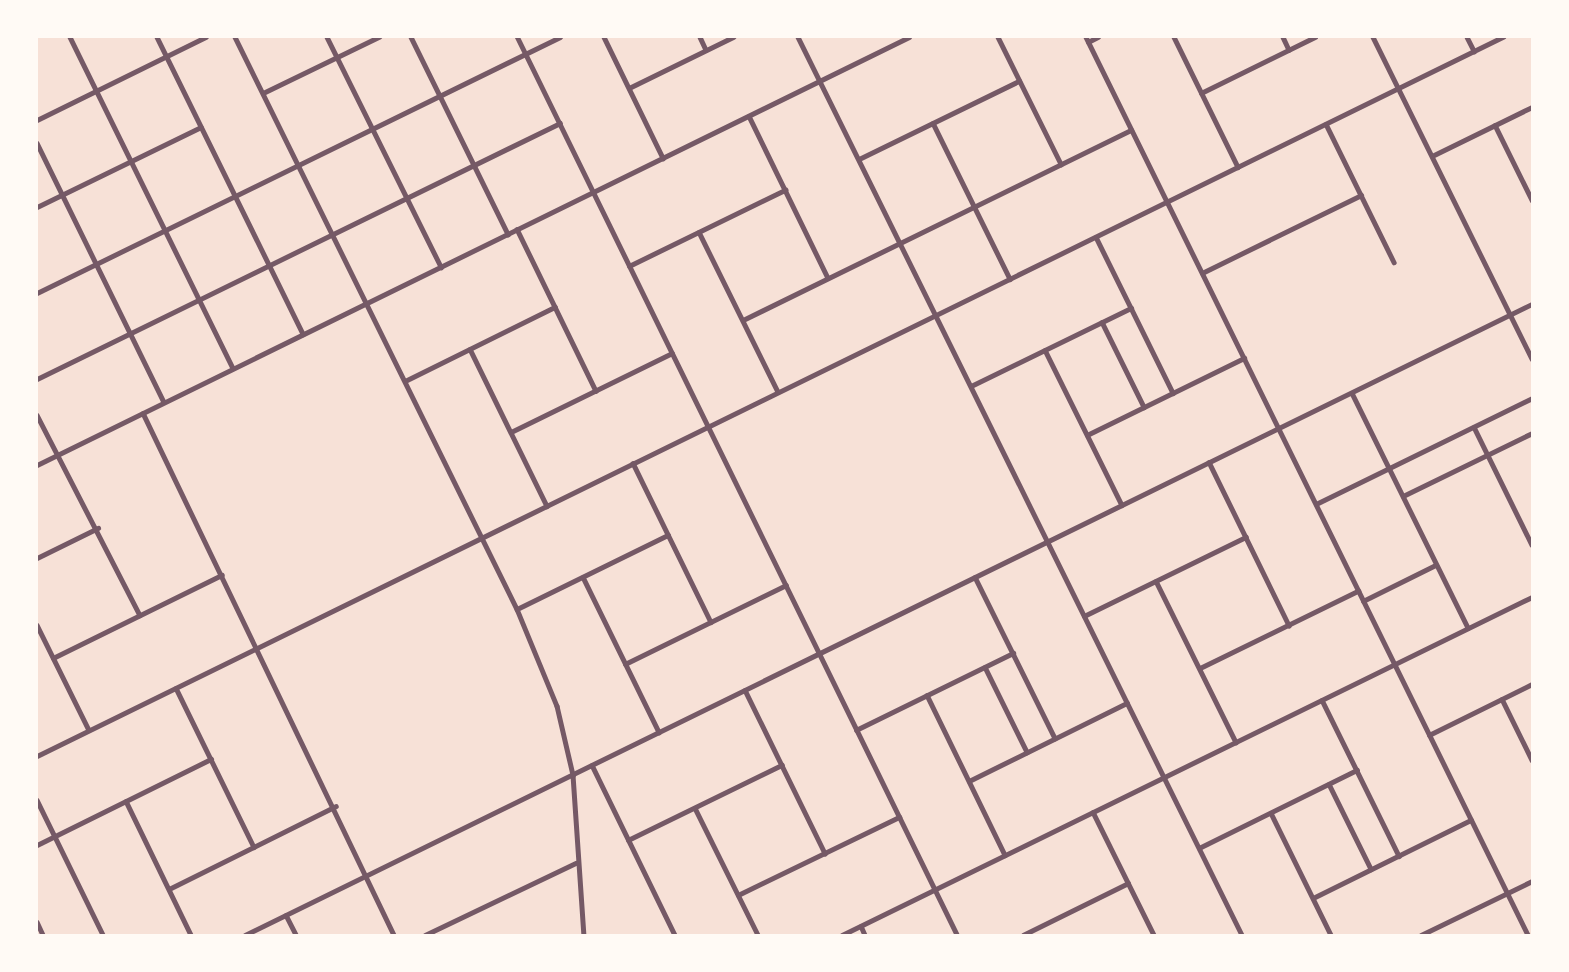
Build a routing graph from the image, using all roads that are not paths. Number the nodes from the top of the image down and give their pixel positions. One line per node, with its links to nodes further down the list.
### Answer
1 (70, 37): 34 (street)
2 (157, 37): 28 (street)
3 (206, 37): 28 (street)
4 (235, 37): 35 (street)
5 (327, 37): 29 (street)
6 (379, 37): 29 (street)
7 (411, 37): 37 (street)
8 (517, 37): 27 (street)
9 (560, 37): 27 (street)
10 (604, 37): 32 (street)
11 (700, 37): 24 (street)
12 (733, 37): 24 (street)
13 (798, 37): 30 (street)
14 (909, 37): 30 (street)
15 (998, 37): 31 (street)
16 (1098, 37): 23 (street)
17 (1174, 37): 36 (street)
18 (1283, 37): 25 (street)
19 (1315, 37): 25 (street)
20 (1374, 37): 33 (street)
21 (1467, 37): 26 (street)
22 (1503, 37): 26 (street)
23 (1087, 39): 47 (street)
24 (706, 50): 32 (street)
25 (1289, 50): 36 (street)
26 (1474, 51): 33 (street)
27 (526, 54): 37 (street); 41 (street)
28 (166, 56): 34 (street); 45 (street)
29 (337, 57): 35 (street); 46 (street)
30 (820, 81): 39 (street); 51 (street)
31 (1019, 81): 42 (street); 53 (street)
32 (629, 88): 50 (street)
33 (1399, 88): 43 (street); 49 (street)
34 (96, 90): 40 (street); 52 (street)
35 (263, 93): 54 (street)
36 (1201, 93): 56 (street)
37 (440, 96): 46 (street); 55 (street)
38 (1532, 107): 44 (street)
39 (748, 116): 50 (street); 57 (street)
40 (37, 120)
41 (559, 123): 55 (street); 58 (street)
42 (933, 123): 51 (street); 66 (street)
43 (1326, 124): 56 (street); 60 (street)
44 (1495, 125): 49 (street); 63 (street)
45 (201, 127): 52 (street); 61 (street)
46 (372, 129): 54 (street); 62 (street)
47 (1131, 130): 53 (street); 64 (street)
48 (37, 143): 59 (street)
49 (1432, 156): 89 (street)
50 (663, 158): 58 (street)
51 (859, 159): 73 (street)
52 (131, 161): 59 (street); 68 (street)
53 (1061, 164): 66 (street)
54 (299, 165): 61 (street); 70 (street)
55 (474, 165): 62 (street); 71 (street)
56 (1238, 167): 64 (street)
57 (785, 190): 69 (street); 80 (street)
58 (593, 192): 67 (street); 77 (street)
59 (62, 195): 65 (street); 75 (street)
60 (1361, 195): 74 (street); 79 (street)
61 (235, 196): 68 (street); 76 (street)
62 (407, 198): 70 (street); 78 (street)
63 (1532, 200)
64 (1167, 202): 72 (street); 79 (street)
65 (37, 207)
66 (974, 207): 73 (street); 81 (street)
67 (517, 229): 71 (street); 86 (street)
68 (165, 230): 75 (street); 83 (street)
69 (699, 232): 77 (street); 90 (street)
70 (332, 234): 76 (street); 84 (street)
71 (508, 234): 78 (street)
72 (1096, 236): 81 (street); 87 (street)
73 (900, 243): 80 (street); 88 (street)
74 (1394, 262)
75 (97, 264): 82 (street); 92 (street)
76 (269, 265): 83 (street); 93 (street)
77 (629, 266): 96 (street)
78 (440, 267): 84 (street)
79 (1202, 273): 97 (street)
80 (828, 278): 90 (street)
81 (1010, 279): 88 (street)
82 (37, 293)
83 (199, 300): 92 (street); 99 (street)
84 (366, 303): 93 (street); 101 (street)
85 (1532, 304): 89 (street)
86 (555, 307): 94 (street); 103 (street)
87 (1131, 308): 91 (street); 105 (street)
88 (936, 315): 102 (street); 104 (street)
89 (1510, 315): 98 (street); 106 (street)
90 (743, 320): 104 (street)
91 (1102, 322): 95 (street); 109 (street)
92 (131, 333): 100 (street); 108 (street)
93 (303, 334): 99 (street)
94 (470, 349): 101 (street); 115 (street)
95 (1045, 350): 102 (street); 117 (street)
96 (672, 353): 103 (street); 112 (street)
97 (1244, 358): 105 (street); 114 (street)
98 (1532, 359)
99 (233, 368): 108 (street)
100 (37, 379)
101 (405, 381): 131 (street)
102 (971, 386): 132 (street)
103 (596, 391): 115 (street)
104 (778, 392): 112 (street)
105 (1173, 393): 109 (street)
106 (1352, 393): 114 (street); 123 (street)
107 (1532, 398): 113 (street)
108 (164, 402): 110 (street)
109 (1144, 407): 117 (street)
110 (143, 413): 118 (street); 136 (street)
111 (37, 415): 118 (street)
112 (708, 427): 121 (street); 140 (street)
113 (1474, 427): 119 (street); 123 (street)
114 (1278, 428): 120 (street); 126 (street)
115 (511, 432): 127 (street)
116 (1532, 433): 119 (street)
117 (1087, 435): 125 (street)
118 (61, 453): 122 (street); 128 (street)
119 (1488, 455): 124 (street); 133 (street)
120 (1209, 462): 125 (street); 130 (street)
121 (633, 464): 127 (street); 129 (street)
122 (37, 465)
123 (1389, 469): 124 (street); 126 (street)
124 (1403, 496): 135 (street)
125 (1122, 505): 132 (street)
126 (1316, 505): 141 (street)
127 (547, 506): 131 (street)
128 (97, 528): 134 (street); 145 (street)
129 (668, 535): 137 (street); 147 (street)
130 (1246, 537): 139 (street); 149 (street)
131 (482, 538): 144 (street); 151 (street)
132 (1048, 542): 138 (street); 146 (street)
133 (1532, 545)
134 (37, 558)
135 (1437, 565): 143 (street); 150 (street)
136 (222, 575): 145 (street); 151 (street)
137 (583, 577): 144 (street); 155 (street)
138 (975, 577): 152 (street); 153 (street)
139 (1156, 581): 146 (street); 158 (street)
140 (786, 585): 147 (street); 153 (street)
141 (1358, 591): 143 (street); 149 (street)
142 (1532, 597): 150 (street)
143 (1363, 601): 156 (street)
144 (517, 609): 179 (street)
145 (140, 615): 154 (street)
146 (1084, 616): 165 (street)
147 (711, 622): 155 (street)
148 (37, 625): 154 (street)
149 (1289, 625): 158 (street)
150 (1468, 628): 156 (street)
151 (258, 647): 160 (street); 185 (street)
152 (1013, 653): 157 (street); 170 (street)
153 (819, 654): 161 (street); 167 (street)
154 (53, 658): 166 (street)
155 (625, 664): 168 (street)
156 (1395, 664): 164 (street); 169 (street)
157 (985, 667): 162 (street); 172 (street)
158 (1200, 668): 171 (street)
159 (1532, 684): 163 (street)
160 (176, 688): 166 (street); 174 (street)
161 (745, 690): 168 (street); 177 (street)
162 (927, 695): 167 (street); 181 (street)
163 (1502, 699): 169 (street); 175 (street)
164 (1322, 700): 171 (street); 178 (street)
165 (1127, 703): 170 (street); 180 (street)
166 (89, 730): 173 (street)
167 (856, 730): 189 (street)
168 (659, 732): 176 (street)
169 (1429, 735): 190 (street)
170 (1055, 738): 172 (street)
171 (1236, 742): 180 (street)
172 (1027, 752): 181 (street)
173 (37, 756)
174 (211, 759): 184 (street); 194 (street)
175 (1532, 760)
176 (592, 765): 179 (street); 192 (street)
177 (782, 765): 186 (street); 196 (street)
178 (1357, 771): 182 (street); 198 (street)
179 (573, 775): 199 (street); 201 (street)
180 (1164, 777): 187 (street); 195 (street)
181 (969, 781): 197 (street)
182 (1329, 784): 188 (street); 200 (street)
183 (37, 800): 191 (street)
184 (125, 801): 191 (street); 204 (street)
185 (336, 806): 194 (street); 201 (street)
186 (695, 807): 192 (street); 207 (street)
187 (1093, 812): 197 (street); 203 (street)
188 (1271, 813): 195 (street); 208 (street)
189 (899, 817): 196 (street); 205 (street)
190 (1471, 820): 198 (street); 206 (street)
191 (54, 836): 193 (street); 215 (street)
192 (628, 840): 222 (street)
193 (37, 845)
194 (254, 847): 204 (street)
195 (1199, 848): 230 (street)
196 (825, 853): 207 (street)
197 (1005, 855): 205 (street)
198 (1399, 856): 200 (street)
199 (576, 863): 220 (street); 221 (street)
200 (1371, 869): 208 (street)
201 (370, 874): 209 (street); 219 (street)
202 (1532, 881): 206 (street)
203 (1128, 883): 212 (street); 229 (street)
204 (169, 889): 216 (street)
205 (935, 890): 211 (street); 226 (street)
206 (1507, 893): 213 (street); 234 (street)
207 (738, 895): 223 (street)
208 (1313, 898): 231 (street)
209 (286, 915): 217 (street); 218 (street)
210 (37, 922): 214 (street)
211 (861, 926): 224 (street); 225 (street)
212 (1041, 927): 227 (street); 228 (street)
213 (1436, 928): 232 (street); 233 (street)
214 (44, 935)
215 (103, 935)
216 (191, 935)
217 (245, 935)
218 (296, 935)
219 (394, 935)
220 (425, 935)
221 (584, 935)
222 (675, 935)
223 (758, 935)
224 (842, 935)
225 (865, 935)
226 (957, 935)
227 (1023, 935)
228 (1045, 935)
229 (1154, 935)
230 (1241, 935)
231 (1331, 935)
232 (1422, 935)
233 (1440, 935)
234 (1528, 935)

